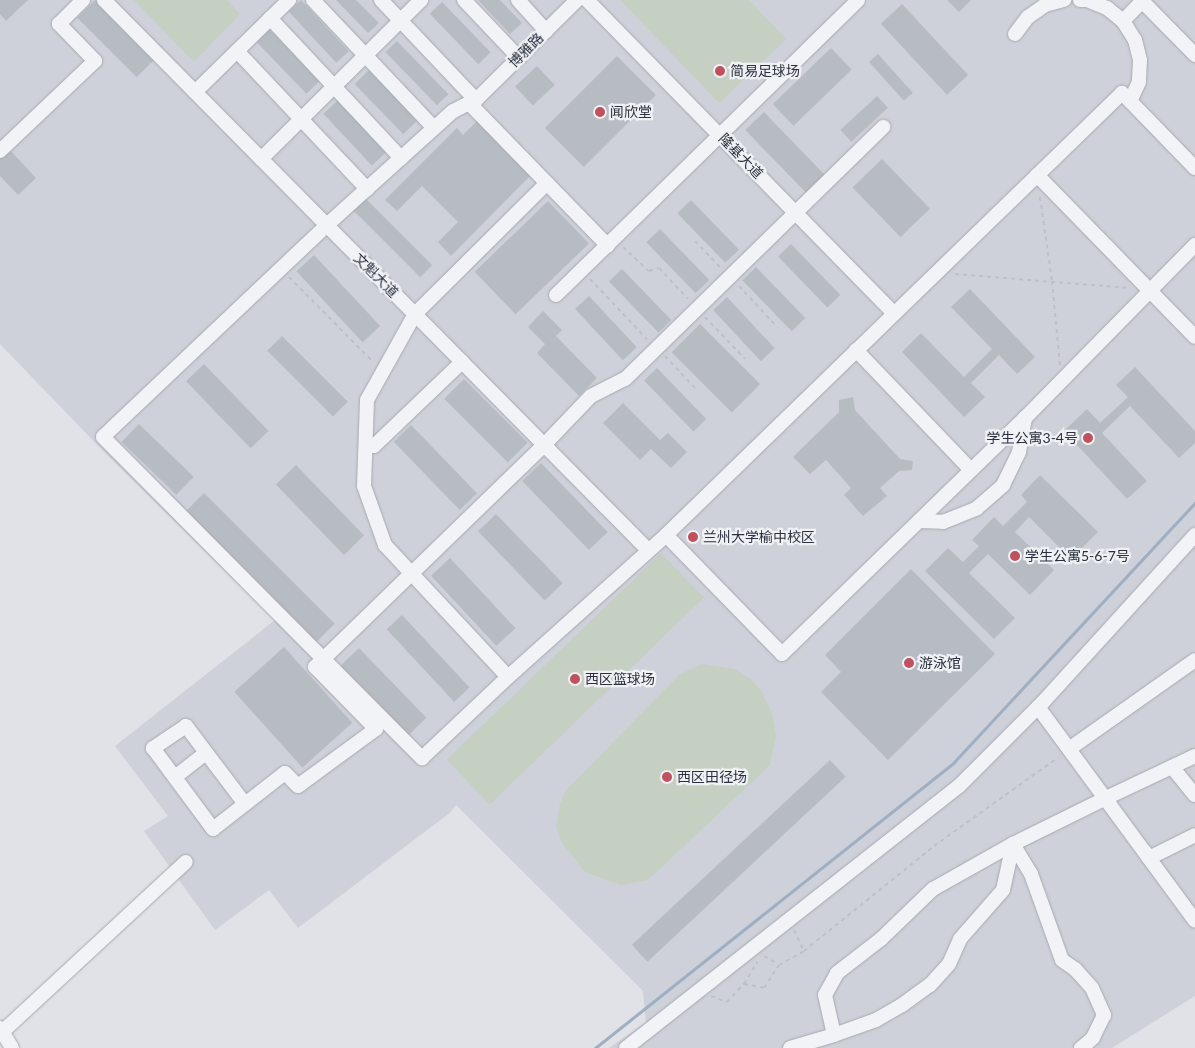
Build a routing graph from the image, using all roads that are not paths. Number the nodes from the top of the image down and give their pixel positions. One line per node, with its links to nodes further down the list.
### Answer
1 (83, 0): 32 (street)
2 (104, 0): 25 (street, 文魁大道)
3 (289, 0): 15 (street)
4 (313, 0): 21 (street)
5 (381, 0): 16 (street)
6 (421, 0): 16 (street)
7 (464, 0): 23 (street)
8 (518, 0): 18 (street)
9 (577, 0): 18 (street, 博雅路)
10 (587, 0): 31 (street, 隆基大道)
11 (858, 0): 31 (street)
12 (1064, 0): 19 (street)
13 (1080, 0): 17 (street)
14 (1142, 0): 17 (street); 22 (street)
15 (270, 18): 20 (street); 24 (street)
16 (400, 21): 21 (street); 27 (street)
17 (1123, 21): 26 (street)
18 (546, 30): 23 (street, 博雅路)
19 (1015, 34)
20 (237, 51): 25 (street); 28 (street)
21 (366, 55): 24 (street); 30 (street)
22 (1195, 55)
23 (519, 58): 27 (street, 博雅路)
24 (334, 86): 28 (street); 33 (street)
25 (195, 92): 34 (street, 文魁大道)
26 (1130, 101): 35 (street); 36 (street)
27 (472, 102): 30 (street, 博雅路); 37 (street)
28 (301, 119): 34 (street); 38 (street)
29 (883, 127): 39 (street)
30 (434, 128): 33 (street, 博雅路)
31 (720, 135): 39 (street, 隆基大道); 41 (street)
32 (2, 146)
33 (401, 158): 38 (street, 博雅路)
34 (261, 159): 40 (street, 文魁大道)
35 (1195, 168)
36 (1037, 175): 43 (street); 45 (street)
37 (547, 183): 41 (street); 46 (street)
38 (367, 189): 40 (street, 博雅路)
39 (796, 212): 45 (street, 隆基大道); 52 (street)
40 (327, 226): 46 (street, 文魁大道); 59 (street, 博雅路)
41 (612, 242): 44 (street)
42 (1195, 245): 43 (street)
43 (1149, 290): 47 (street); 50 (street)
44 (556, 296)
45 (894, 313): 48 (street)
46 (415, 314): 49 (street, 文魁大道); 51 (street)
47 (1195, 337)
48 (856, 350): 53 (street); 55 (street)
49 (462, 362): 51 (street); 52 (street, 文魁大道)
50 (1025, 418): 53 (street); 54 (street)
51 (366, 444): 58 (street)
52 (544, 445): 57 (street, 文魁大道); 58 (street)
53 (971, 470): 54 (street)
54 (919, 521): 55 (street)
55 (666, 535): 57 (street)
56 (1195, 535): 62 (street)
57 (648, 550): 61 (street)
58 (410, 573): 59 (street); 61 (street)
59 (323, 658): 61 (street); 70 (street)
60 (1195, 660): 63 (street)
61 (508, 677)
62 (1038, 707): 63 (street); 79 (street)
63 (1069, 749): 69 (street)
64 (206, 753): 67 (street); 67 (street); 70 (street)
65 (1195, 756): 66 (street)
66 (1172, 766): 68 (street); 69 (street)
67 (175, 777): 70 (street)
68 (1195, 795)
69 (1106, 798): 72 (street); 73 (street)
70 (245, 804)
71 (1195, 835): 73 (street)
72 (1013, 844): 77 (street); 77 (street); 81 (street)
73 (1149, 858): 75 (street)
74 (186, 862): 76 (street)
75 (1195, 920)
76 (1, 1031): 78 (street)
77 (834, 1035): 80 (street)
78 (12, 1048)
79 (626, 1048)
80 (790, 1048)
81 (1081, 1048)

